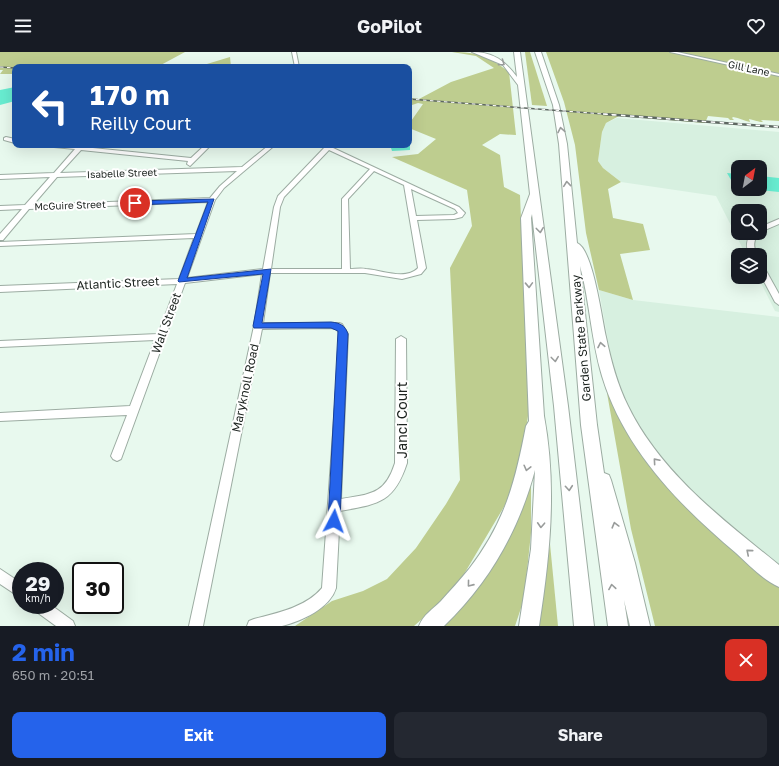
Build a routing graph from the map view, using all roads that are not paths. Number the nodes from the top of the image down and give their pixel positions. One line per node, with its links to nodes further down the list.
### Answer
1 (294, 52): 6 (street)
2 (475, 52): 8 (highway, one-way to 8)
3 (517, 52): 8 (highway)
4 (538, 52): 33 (highway, Garden State Parkway, one-way to 4)
5 (672, 52): 7 (street, Gill Lane)
6 (296, 64)
7 (779, 75)
8 (521, 86): 24 (highway)
9 (6, 139): 10 (street)
10 (12, 140)
11 (78, 148): 21 (street)
12 (96, 148): 17 (street)
13 (205, 148): 17 (street)
14 (268, 148): 19 (street, Wall Street)
15 (325, 148): 36 (street, Maryknoll Road)
16 (331, 148): 18 (street)
17 (192, 160): 20 (street)
18 (374, 168): 23 (street); 35 (street)
19 (244, 169): 20 (street, Isabelle Street); 25 (street, Wall Street)
20 (188, 171): 21 (street, Isabelle Street)
21 (55, 176): 22 (street, Isabelle Street); 26 (street)
22 (0, 177)
23 (407, 184): 28 (street); 28 (street)
24 (534, 191): 46 (highway, one-way to 46); 60 (highway, one-way to 60)
25 (212, 200): 26 (street, McGuire Street); 31 (street, Wall Street)
26 (27, 207): 27 (street, McGuire Street); 32 (street)
27 (0, 208)
28 (414, 218): 35 (street, Atlantic Street)
29 (779, 221): 30 (street)
30 (767, 227)
31 (198, 236): 34 (street); 38 (street, Wall Street)
32 (0, 238)
33 (572, 238): 48 (highway, Garden State Parkway); 52 (highway, one-way to 33)
34 (0, 244)
35 (346, 270): 36 (street, Atlantic Street)
36 (268, 271): 38 (street, Atlantic Street); 41 (street, Maryknoll Road)
37 (767, 280): 40 (street)
38 (182, 281): 39 (street, Atlantic Street); 42 (street, Wall Street)
39 (0, 289)
40 (779, 302)
41 (258, 326): 50 (street); 56 (street, Maryknoll Road)
42 (161, 337): 44 (street); 45 (street, Wall Street)
43 (401, 339): 50 (street, Janci Court)
44 (0, 344)
45 (134, 410): 47 (street); 49 (street, Wall Street)
46 (536, 416): 58 (highway, one-way to 58); 59 (highway, one-way to 59)
47 (0, 417)
48 (588, 426): 61 (highway, Garden State Parkway, one-way to 48); 62 (highway, one-way to 48)
49 (117, 456)
50 (335, 506): 57 (street)
51 (0, 576): 53 (street)
52 (779, 577)
53 (12, 585)
54 (51, 614): 55 (street)
55 (68, 626)
56 (196, 626)
57 (254, 626)
58 (429, 626)
59 (529, 626)
60 (584, 626)
61 (618, 626)
62 (640, 626)

